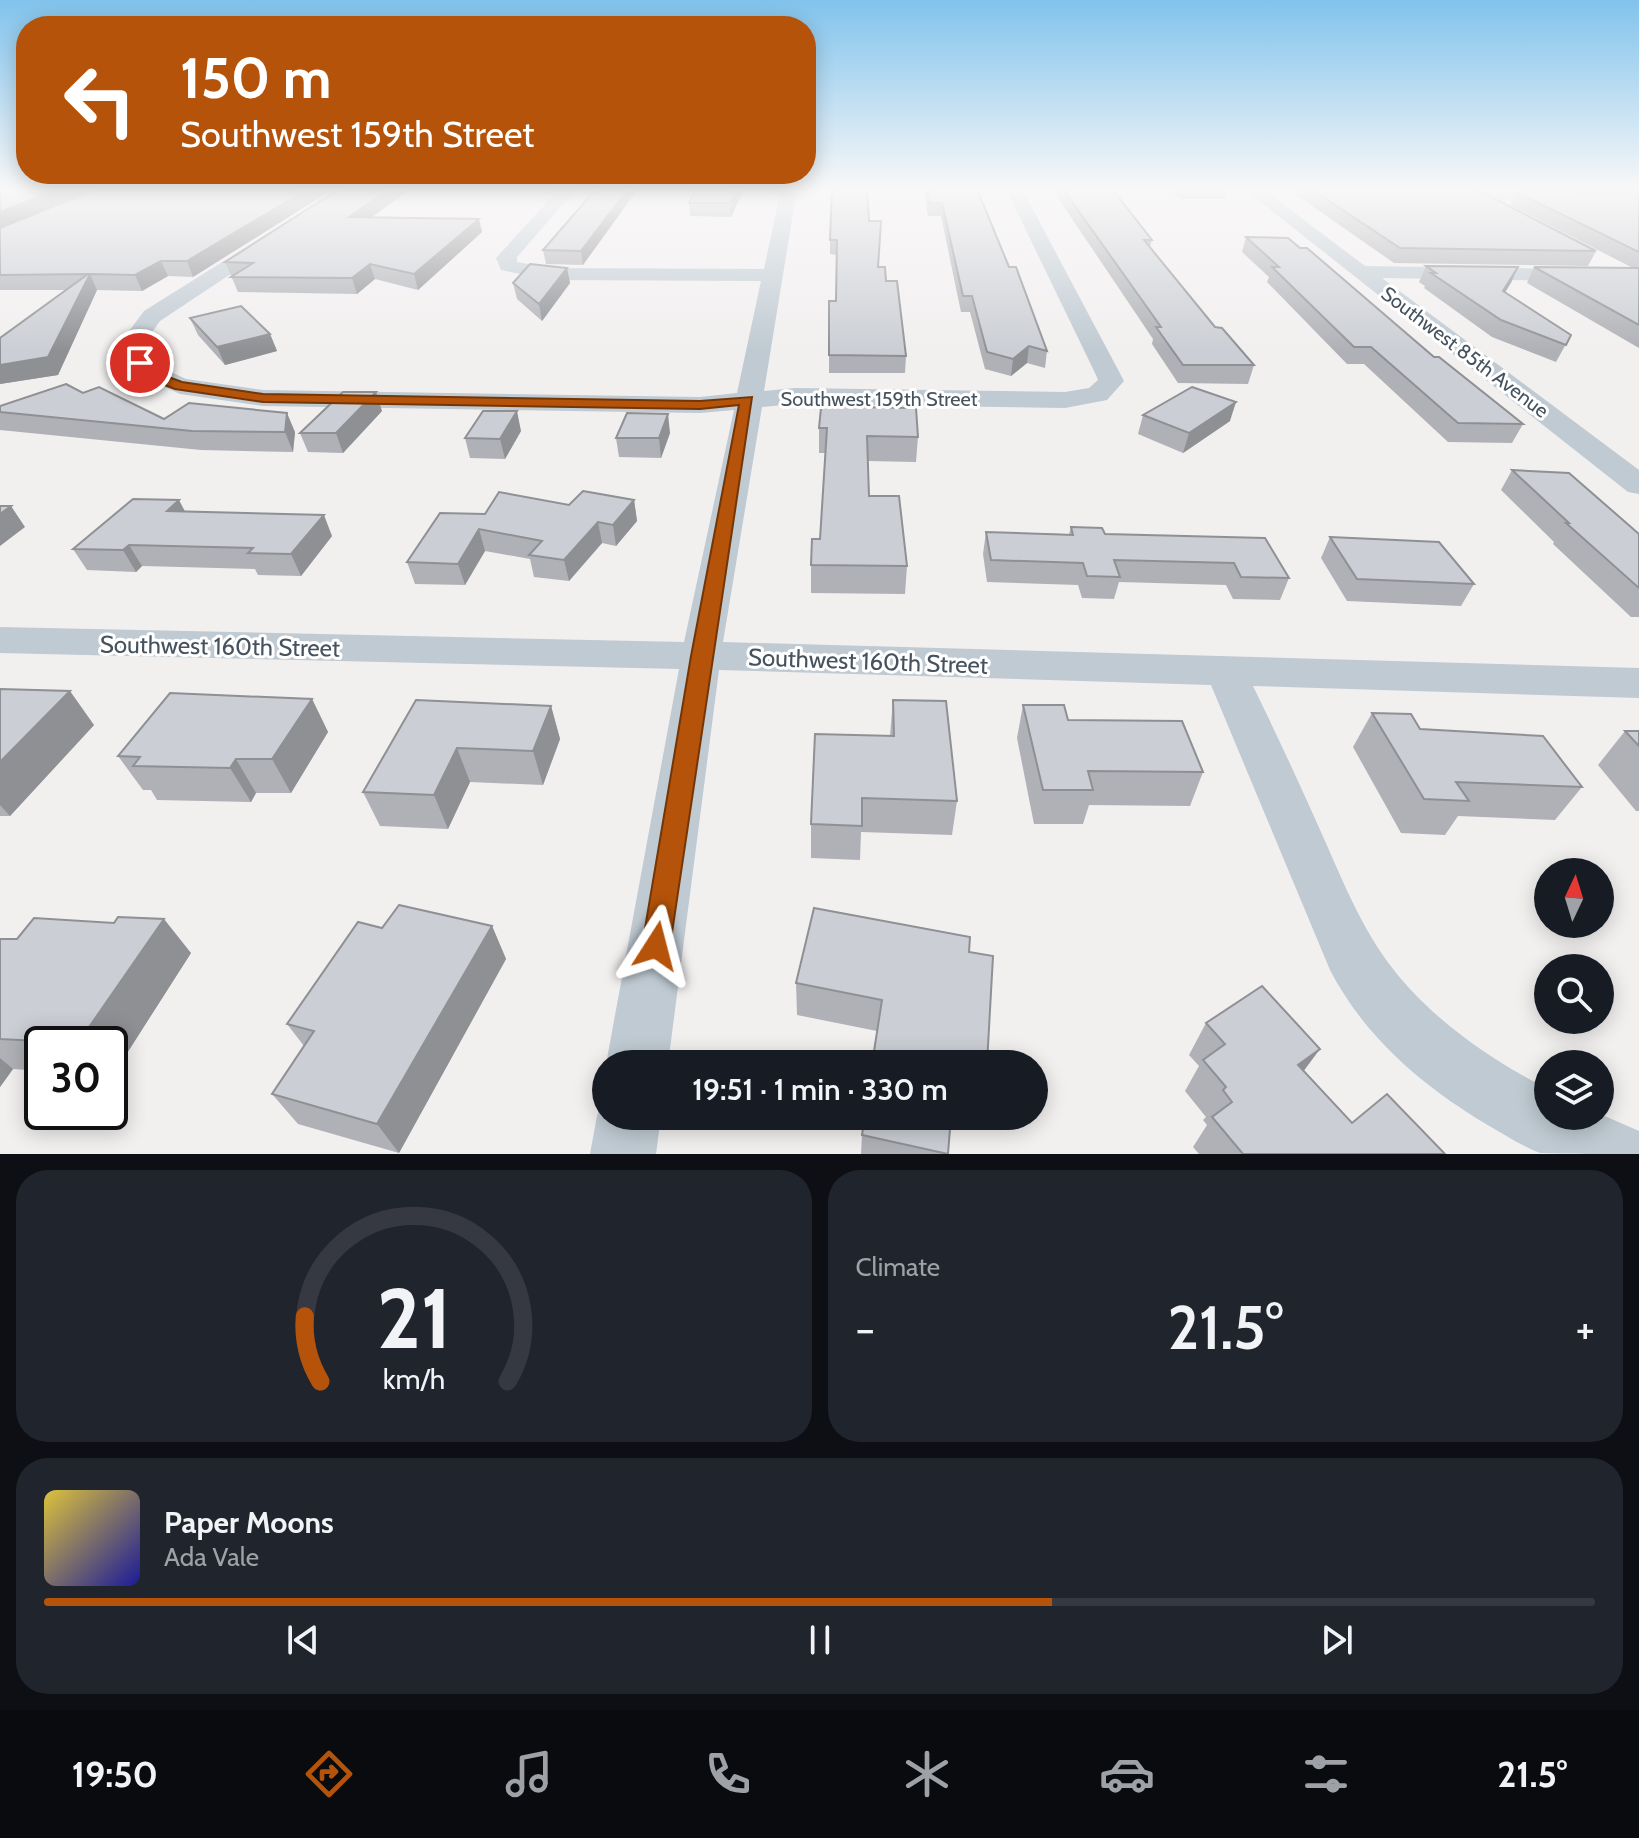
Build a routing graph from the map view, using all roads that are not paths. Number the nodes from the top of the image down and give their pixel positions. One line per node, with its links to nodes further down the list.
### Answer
1 (267, 243): 10 (street, Southwest 159th Street)
2 (520, 243): 8 (street)
3 (778, 243): 8 (street)
4 (1042, 243): 10 (street, Southwest 159th Street)
5 (1323, 243): 7 (street, Southwest 85th Avenue)
6 (1595, 258): 9 (street)
7 (1361, 272): 9 (street); 11 (street, Southwest 85th Avenue)
8 (772, 275): 10 (street)
9 (1636, 277)
10 (747, 400): 13 (street)
11 (1639, 485)
12 (0, 640): 13 (street, Southwest 160th Street)
13 (701, 656): 14 (street, Southwest 160th Street); 16 (street)
14 (1226, 673): 15 (street, Southwest 160th Street); 19 (street)
15 (1639, 683)
16 (639, 1050)
17 (627, 1130): 18 (street)
18 (623, 1154)
19 (1616, 1154)

